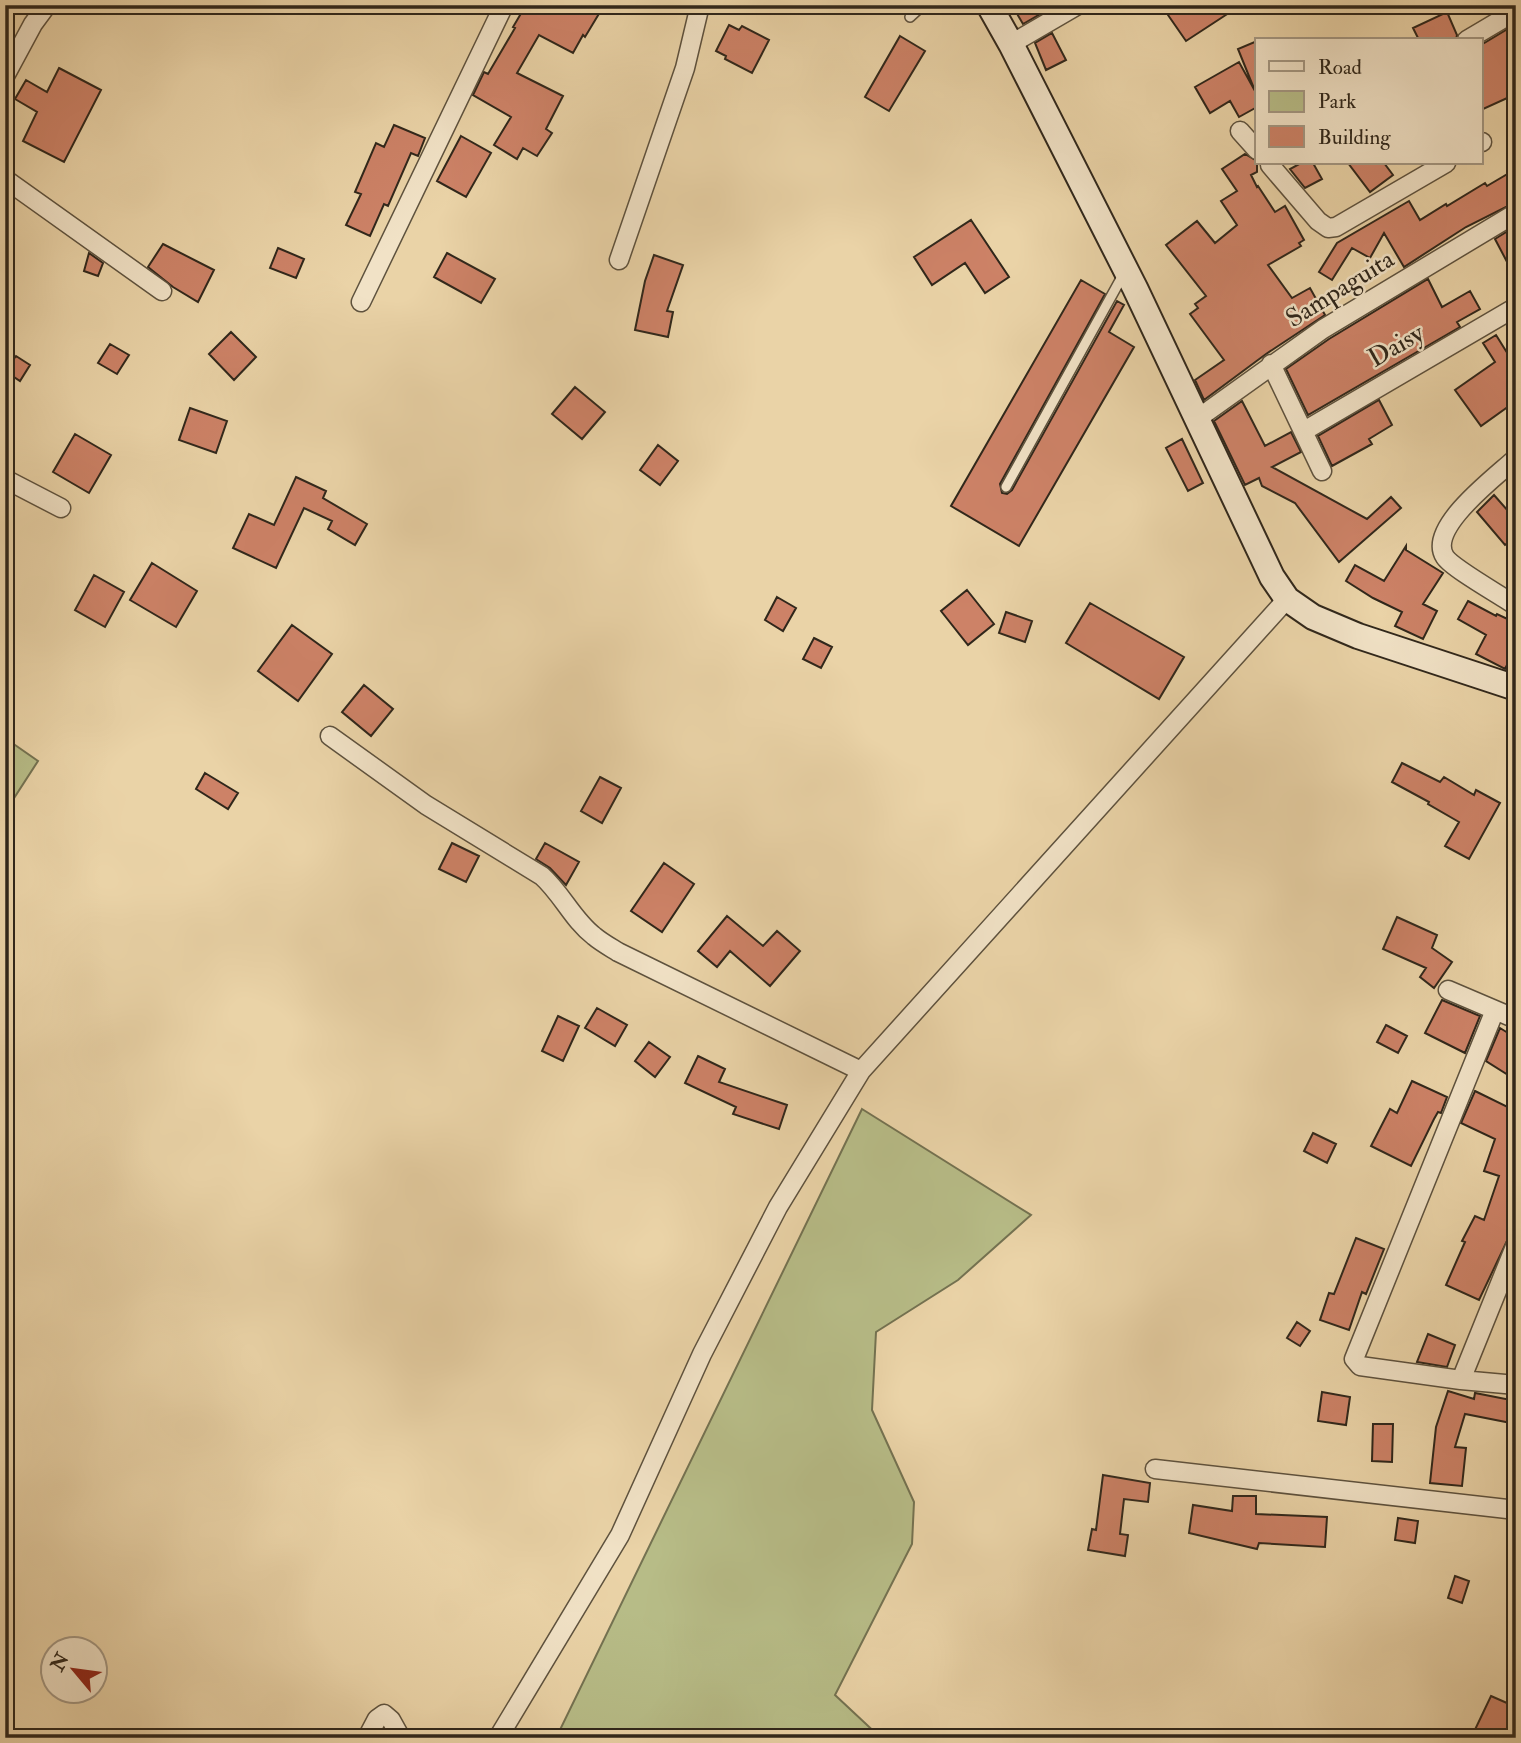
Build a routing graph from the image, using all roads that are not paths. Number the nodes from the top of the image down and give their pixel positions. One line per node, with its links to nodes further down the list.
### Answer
1 (47, 5): 11 (street)
2 (504, 5): 21 (street)
3 (700, 5): 18 (street)
4 (923, 5): 8 (lane)
5 (989, 5): 10 (street)
6 (1078, 5): 10 (street)
7 (1516, 11): 9 (street)
8 (910, 17)
9 (1470, 38)
10 (1011, 44): 19 (street)
11 (5, 76)
12 (1240, 131): 13 (street)
13 (1255, 148)
14 (1272, 164): 15 (street)
15 (1444, 164)
16 (5, 179): 20 (street)
17 (1516, 213): 23 (street, Sampaguita)
18 (619, 260)
19 (1126, 270): 24 (street); 29 (lane)
20 (162, 291)
21 (361, 302)
22 (1516, 307): 25 (street, Daisy)
23 (1271, 364): 24 (street, Sampaguita); 25 (street)
24 (1197, 419): 31 (street)
25 (1304, 431): 27 (street)
26 (1516, 458): 32 (street)
27 (1322, 471)
28 (5, 479): 30 (street)
29 (1006, 487)
30 (61, 508)
31 (1287, 599): 33 (street); 38 (street)
32 (1516, 606)
33 (1512, 681)
34 (330, 736): 38 (street)
35 (1448, 990): 36 (street)
36 (1495, 1010): 37 (street); 40 (street)
37 (1516, 1019)
38 (861, 1071): 46 (street)
39 (1516, 1244): 40 (street)
40 (1461, 1380): 41 (street)
41 (1516, 1385)
42 (1155, 1469): 43 (street)
43 (1516, 1510)
44 (367, 1738): 45 (street)
45 (401, 1738)
46 (498, 1738)

